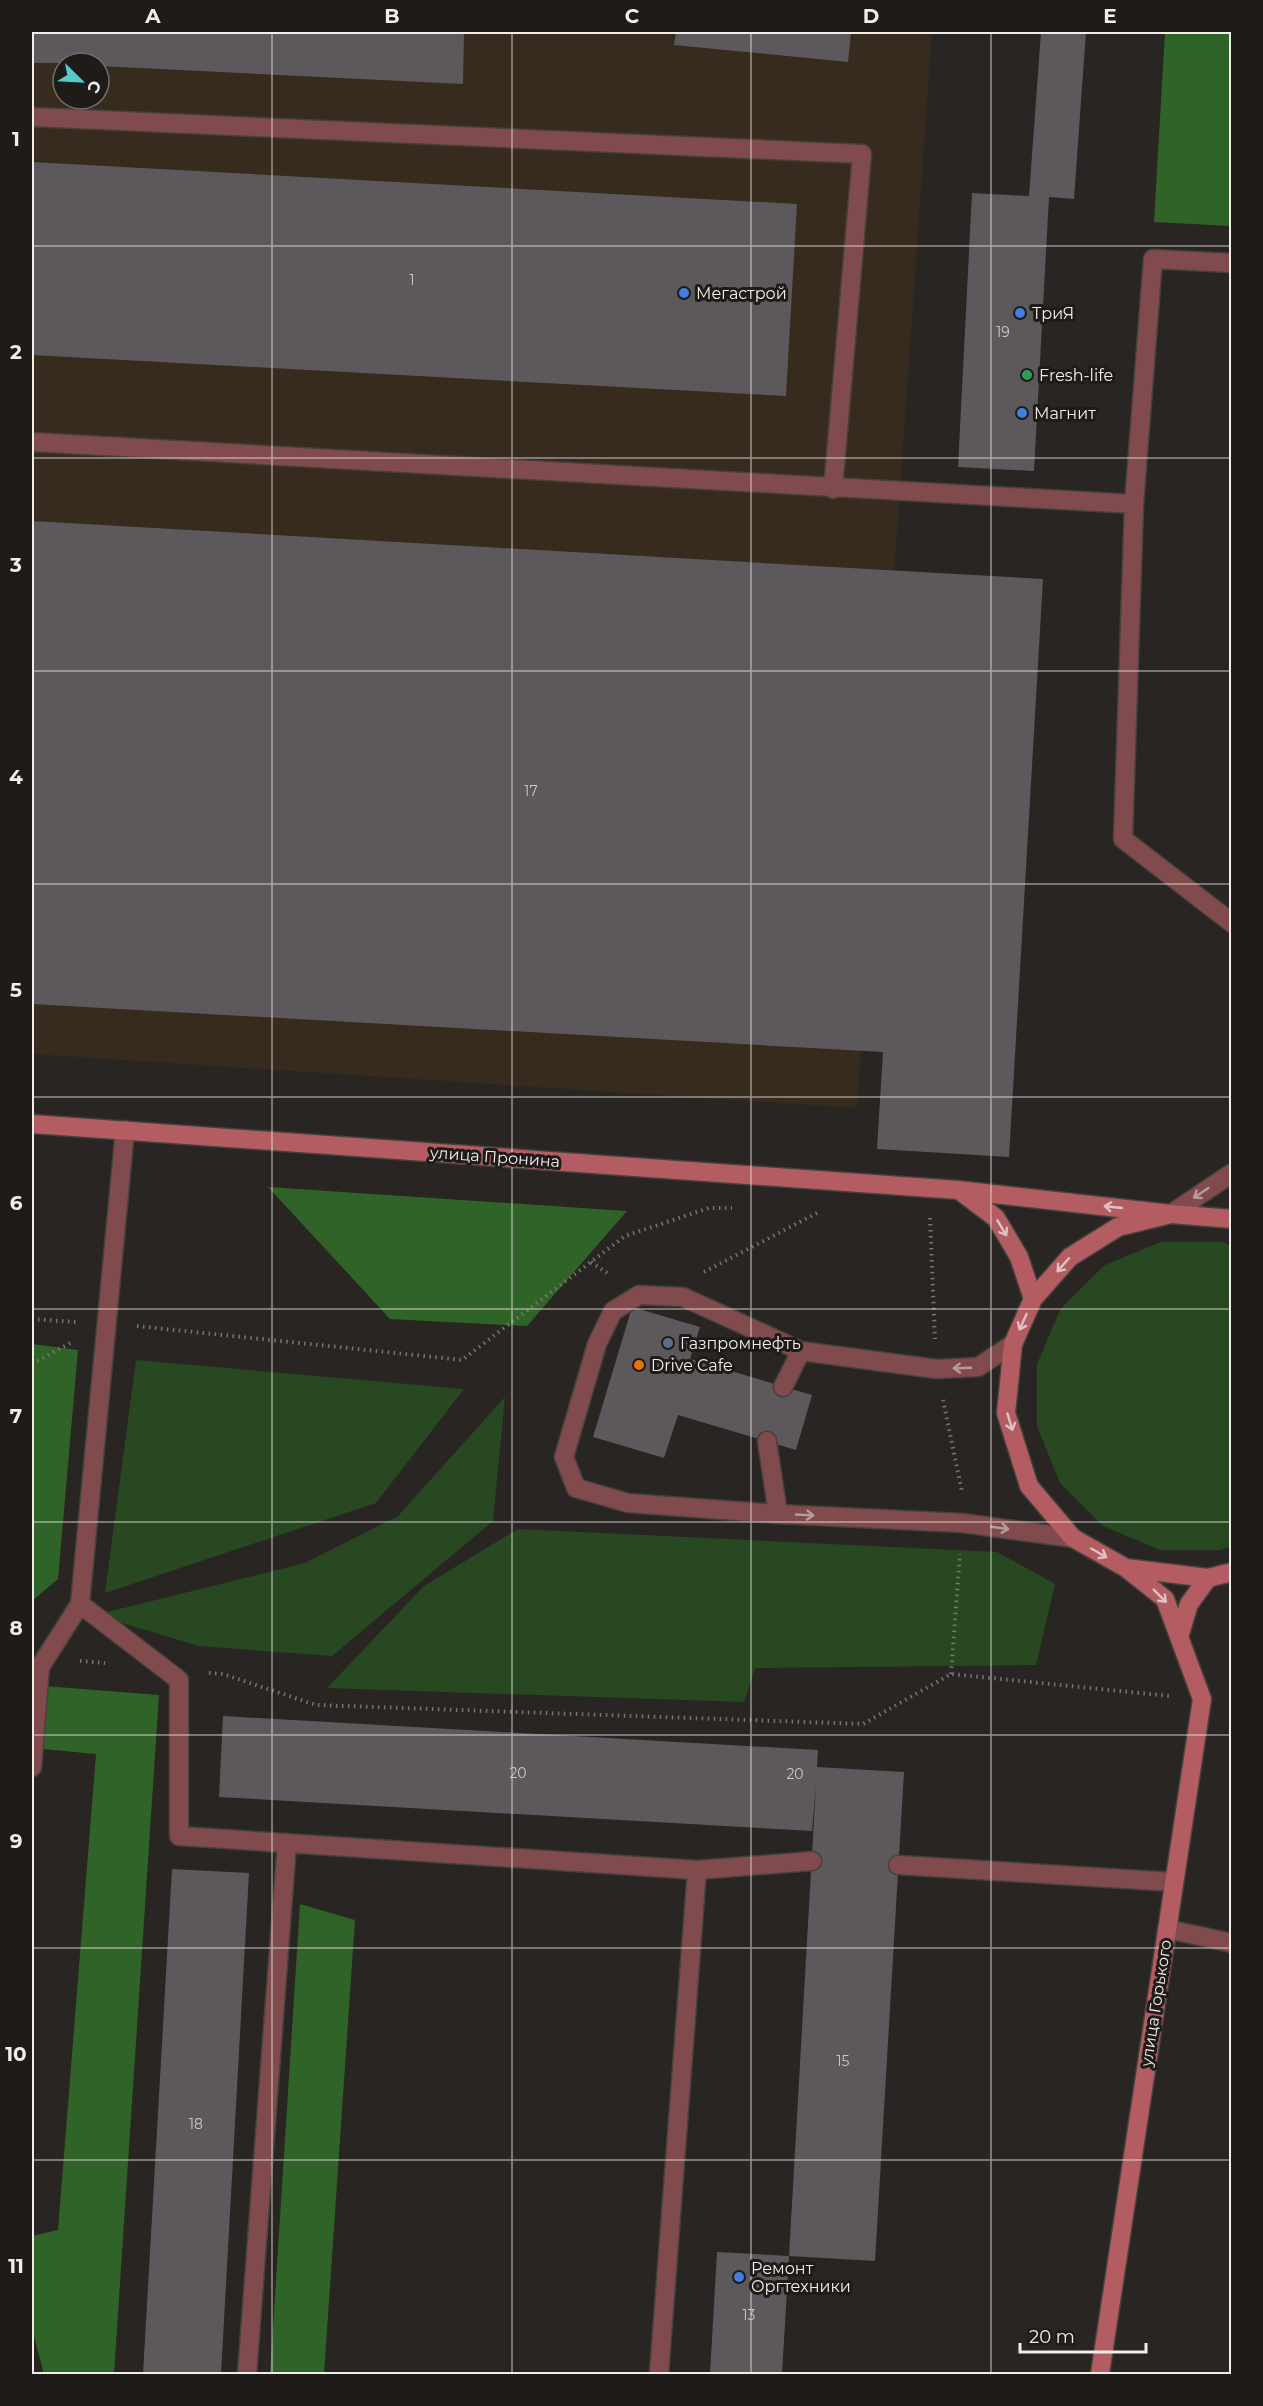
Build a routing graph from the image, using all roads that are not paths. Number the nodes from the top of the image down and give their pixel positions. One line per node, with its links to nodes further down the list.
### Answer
1 (32, 117): 4 (street)
2 (1232, 263): 5 (street)
3 (32, 442): 4 (street)
4 (832, 489): 5 (street)
5 (1134, 504): 6 (street)
6 (1232, 923)
7 (32, 1124): 8 (main road, улица Пронина)
8 (125, 1130): 10 (main road, улица Пронина); 23 (street)
9 (1232, 1173): 11 (street, one-way to 11)
10 (958, 1190): 11 (main road, улица Пронина, one-way to 10); 13 (main road, one-way to 13)
11 (1171, 1214): 12 (main road); 13 (main road, one-way to 13)
12 (1232, 1219)
13 (1033, 1299): 14 (main road, one-way to 14)
14 (1013, 1344): 15 (street, one-way to 15); 19 (main road, one-way to 19)
15 (801, 1351): 16 (street); 18 (street)
16 (783, 1386)
17 (767, 1441): 18 (street)
18 (778, 1514): 19 (street, one-way to 19)
19 (1073, 1538): 20 (main road, one-way to 20)
20 (1126, 1568): 22 (main road); 24 (main road, улица Горького, one-way to 24)
21 (1232, 1572): 22 (main road)
22 (1208, 1578): 24 (main road)
23 (80, 1604): 25 (street); 26 (street)
24 (1180, 1634): 30 (main road, улица Горького)
25 (32, 1767)
26 (286, 1843): 29 (street); 33 (street)
27 (812, 1861): 29 (street)
28 (898, 1865): 30 (street)
29 (698, 1870): 34 (street)
30 (1174, 1882): 31 (main road, улица Горького)
31 (1167, 1929): 32 (street); 35 (main road, улица Горького)
32 (1232, 1943)
33 (248, 2374)
34 (659, 2374)
35 (1100, 2374)

